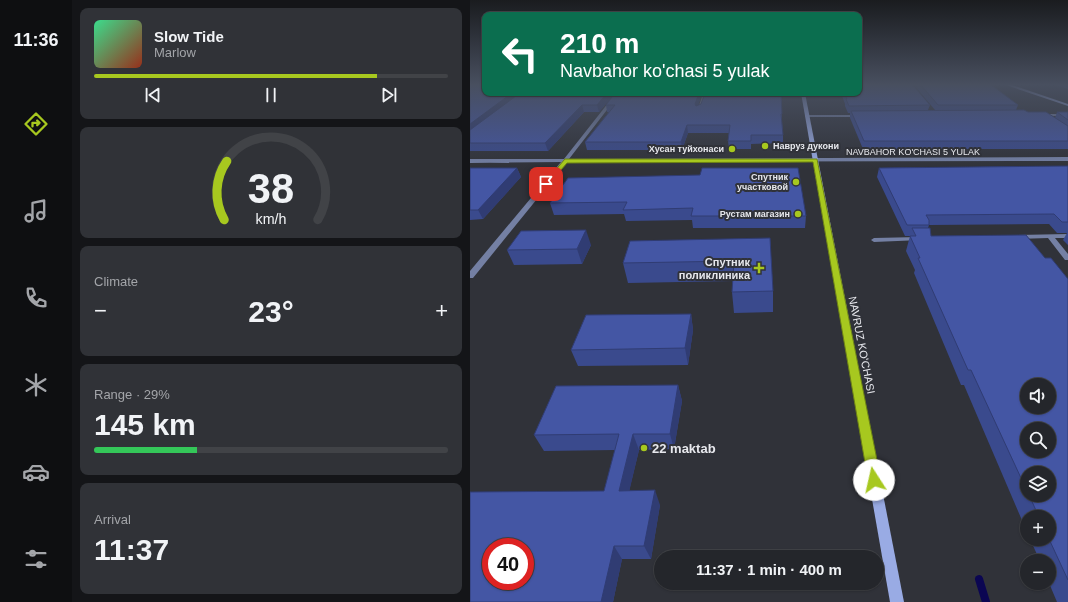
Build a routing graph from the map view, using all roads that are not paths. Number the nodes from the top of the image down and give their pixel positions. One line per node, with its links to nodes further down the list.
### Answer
1 (603, 112): 12 (street)
2 (806, 112): 6 (street, NAVRUZ KO'CHASI)
3 (1034, 115): 4 (street)
4 (1042, 115): 5 (street); 8 (street)
5 (1068, 115)
6 (807, 116): 7 (street); 10 (street, NAVRUZ KO'CHASI)
7 (863, 116)
8 (1052, 122)
9 (1068, 159): 10 (street, NAVBAHOR KO'CHASI 5 YULAK)
10 (815, 160): 12 (street, NAVBAHOR KO'CHASI 5 YULAK); 20 (street, NAVRUZ KO'CHASI)
11 (470, 161): 12 (street, NAVBAHOR KO'CHASI 5 YULAK)
12 (565, 161): 19 (street)
13 (1050, 236): 14 (street); 15 (street); 18 (street)
14 (1068, 236)
15 (1012, 237)
16 (927, 239): 17 (street)
17 (874, 240)
18 (1068, 258)
19 (470, 276)
20 (897, 602)

